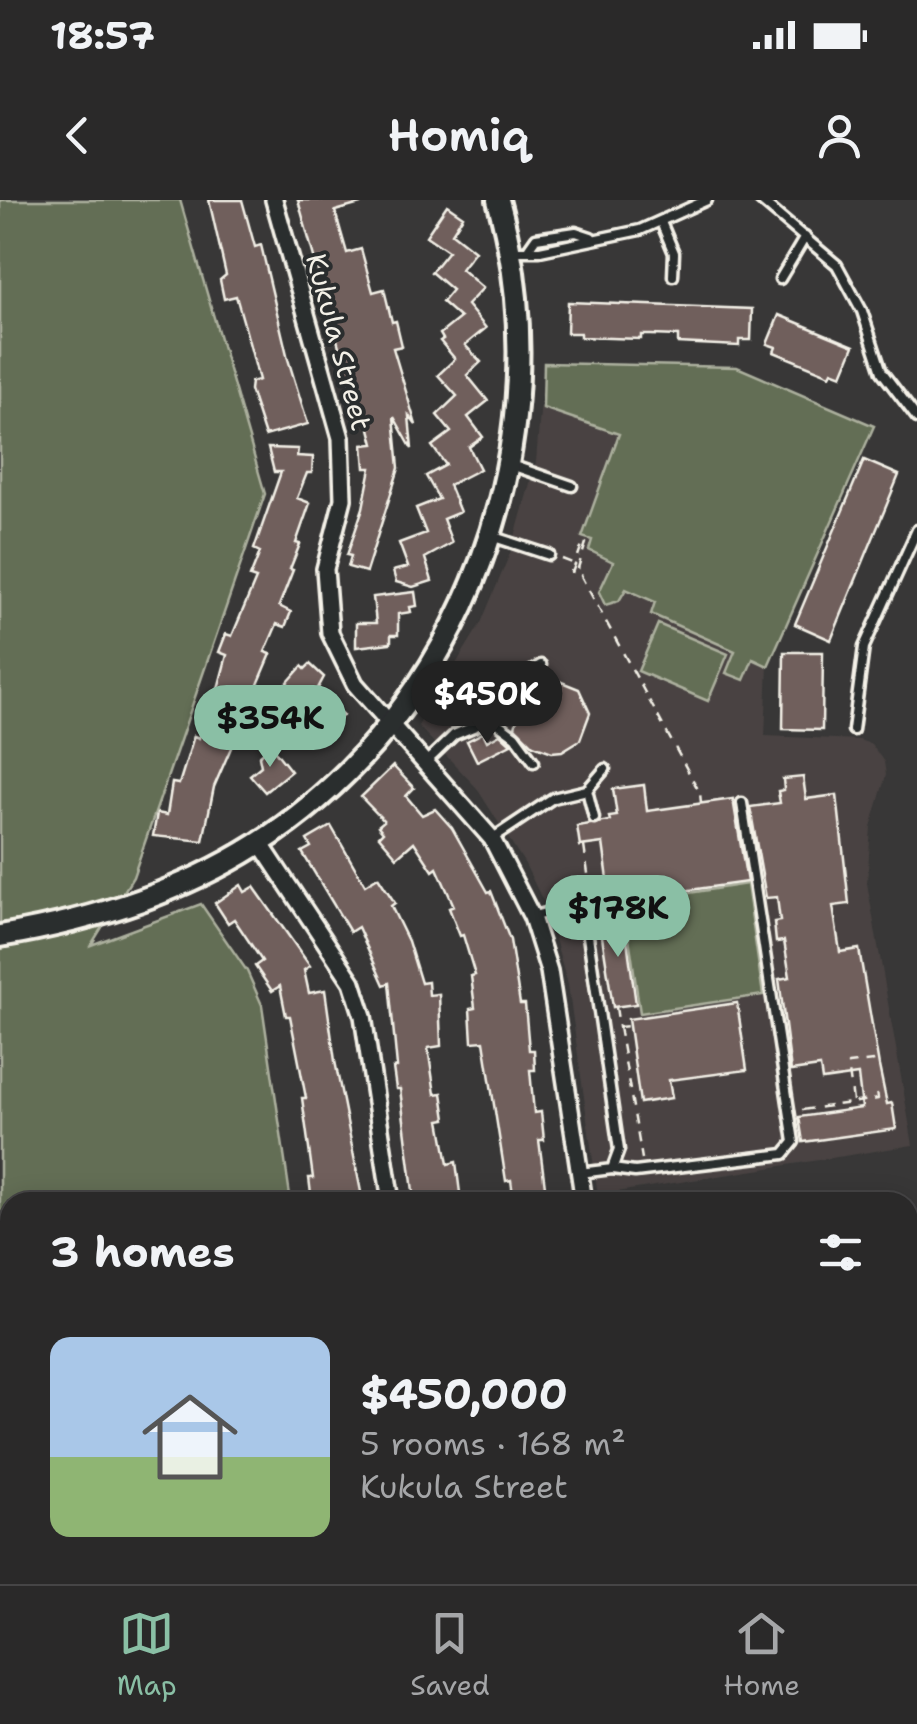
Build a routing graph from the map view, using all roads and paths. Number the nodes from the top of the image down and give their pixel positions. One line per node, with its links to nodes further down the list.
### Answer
1 (274, 200): 20 (street, Kukula Street)
2 (498, 200): 7 (street)
3 (707, 200): 5 (lane)
4 (760, 200): 6 (lane)
5 (661, 222): 7 (lane); 8 (lane)
6 (804, 237): 9 (lane); 10 (lane)
7 (520, 249): 11 (street)
8 (674, 276)
9 (780, 280)
10 (917, 418)
11 (510, 465): 12 (lane); 14 (street)
12 (572, 486)
13 (917, 530): 21 (lane)
14 (492, 536): 15 (lane); 20 (street)
15 (549, 555): 16 (path)
16 (572, 573): 17 (path); 17 (path)
17 (580, 576): 26 (path)
18 (541, 665): 19 (lane)
19 (492, 719): 22 (lane); 23 (lane)
20 (389, 724): 22 (street, Kukula Street); 30 (street)
21 (853, 730)
22 (426, 762): 29 (street, Kukula Street)
23 (534, 762)
24 (605, 769): 25 (lane)
25 (587, 790): 28 (lane); 29 (lane)
26 (702, 803)
27 (742, 803): 49 (lane)
28 (594, 818)
29 (492, 839): 35 (street, Kukula Street)
30 (260, 843): 36 (street); 51 (street)
31 (584, 846): 33 (path)
32 (567, 897): 33 (path)
33 (593, 908): 34 (path)
34 (602, 916)
35 (532, 917): 49 (lane); 50 (street, Kukula Street)
36 (0, 936)
37 (616, 1006): 39 (path)
38 (630, 1026): 39 (path)
39 (619, 1027): 48 (path)
40 (874, 1066): 43 (path)
41 (877, 1090): 42 (path)
42 (874, 1100): 43 (path); 45 (path)
43 (853, 1103): 44 (path)
44 (840, 1104): 46 (path); 47 (path)
45 (875, 1106)
46 (800, 1110)
47 (841, 1111)
48 (642, 1161)
49 (612, 1169): 50 (lane)
50 (580, 1174): 52 (street, Kukula Street)
51 (389, 1192)
52 (583, 1192)

